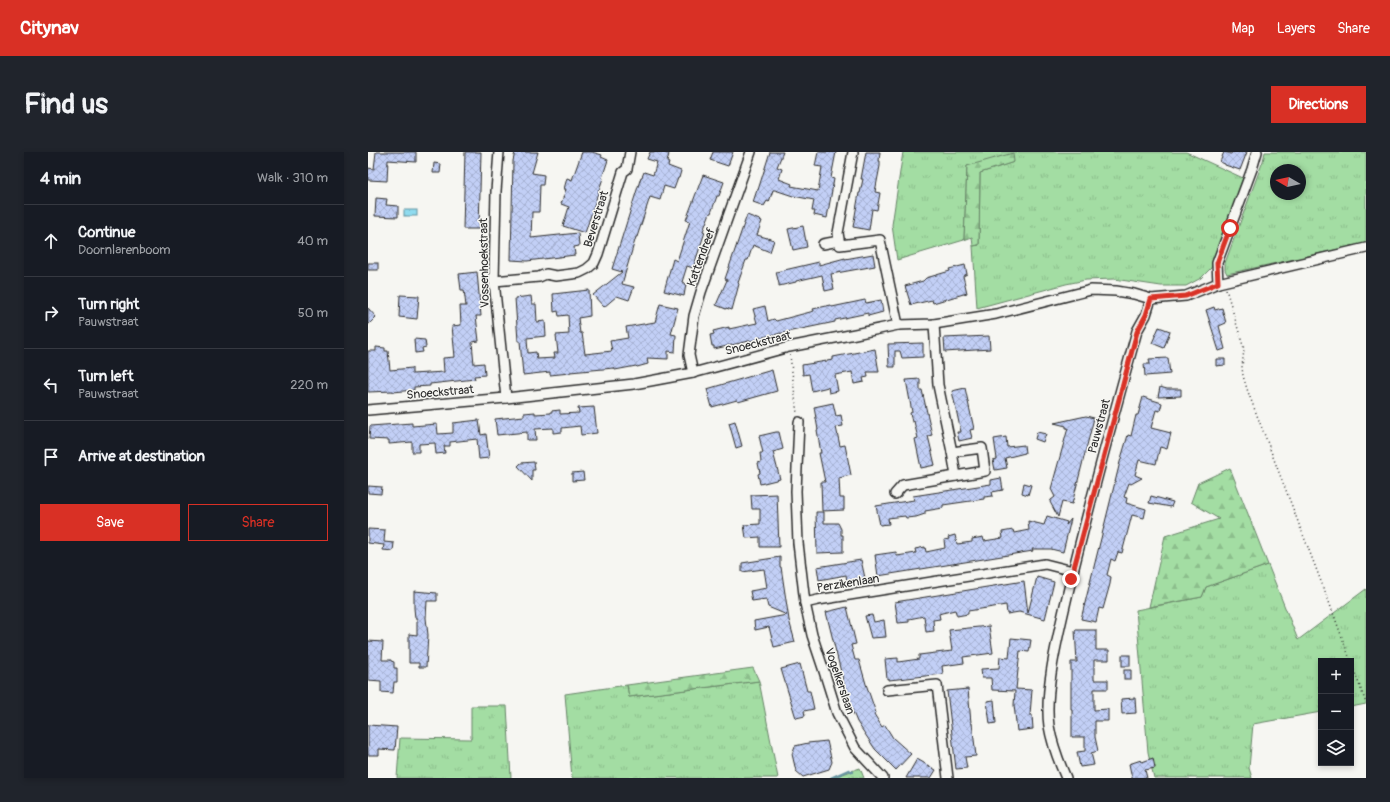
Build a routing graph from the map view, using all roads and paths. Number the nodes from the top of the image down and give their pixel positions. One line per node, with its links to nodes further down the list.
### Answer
1 (499, 152): 9 (street, Vossenhoekstraat)
2 (630, 152): 9 (street, Beverstraat)
3 (751, 152): 15 (street, Kattendreef)
4 (853, 152): 6 (street)
5 (1257, 152): 10 (street)
6 (839, 240): 7 (street); 13 (street)
7 (824, 244)
8 (1366, 248): 10 (street)
9 (494, 281): 16 (street, Vossenhoekstraat)
10 (1221, 282): 11 (street); 25 (path)
11 (1151, 299): 12 (street, Snoeckstraat); 22 (street, Pauwstraat)
12 (934, 324): 13 (street, Snoeckstraat); 19 (street)
13 (898, 325): 14 (street, Snoeckstraat)
14 (789, 347): 15 (street, Snoeckstraat); 18 (path)
15 (693, 373): 16 (street, Snoeckstraat)
16 (506, 398): 17 (street, Snoeckstraat)
17 (368, 410)
18 (799, 422): 23 (street, Perzikenlaan)
19 (952, 452): 20 (street); 20 (street)
20 (956, 476): 21 (street)
21 (895, 494)
22 (1073, 571): 23 (street, Perzikenlaan); 30 (street, Pauwstraat)
23 (805, 603): 28 (street, Vogelkerslaan)
24 (886, 690): 29 (street)
25 (1366, 703)
26 (849, 778): 27 (path)
27 (860, 778)
28 (883, 778)
29 (948, 778)
30 (1066, 778)

